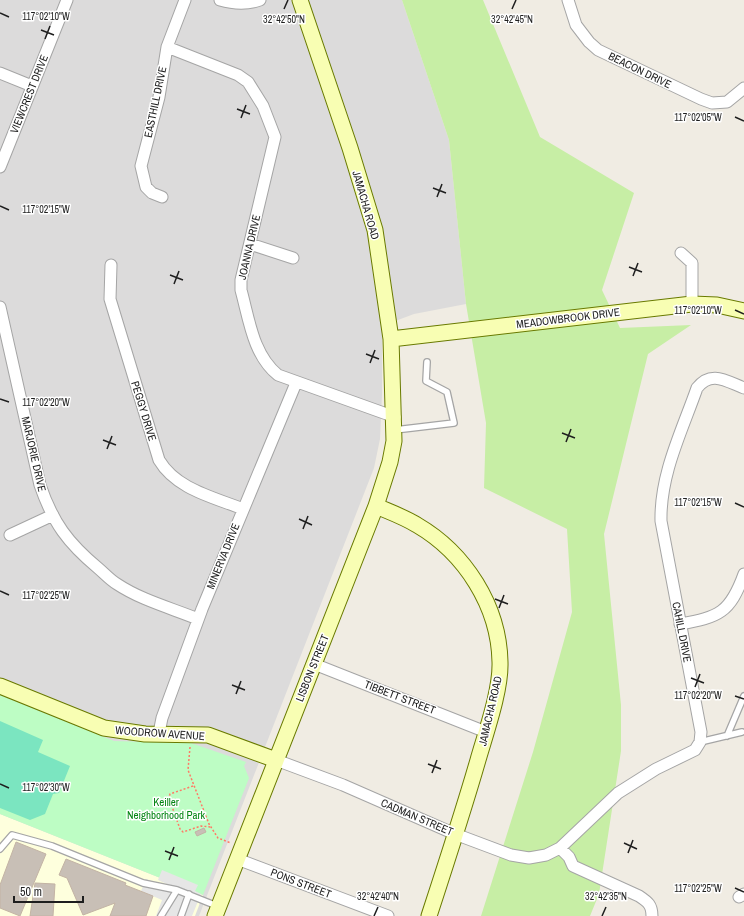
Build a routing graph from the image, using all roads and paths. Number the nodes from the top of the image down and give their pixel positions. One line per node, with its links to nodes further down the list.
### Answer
1 (67, 0): 9 (street, VIEWCREST DRIVE)
2 (185, 0): 7 (street, EASTHILL DRIVE)
3 (220, 0): 4 (street)
4 (260, 0)
5 (300, 0): 20 (main road, JAMACHA ROAD)
6 (568, 0): 10 (street, BEACON DRIVE)
7 (167, 47): 12 (street, EASTHILL DRIVE); 13 (street, JOANNA DRIVE)
8 (0, 73): 9 (street)
9 (32, 86): 11 (street, VIEWCREST DRIVE)
10 (741, 92)
11 (0, 167)
12 (162, 197)
13 (250, 244): 15 (street); 22 (street, JOANNA DRIVE)
14 (680, 253): 17 (street)
15 (294, 258)
16 (111, 265): 26 (street, PEGGY DRIVE)
17 (692, 304): 19 (main road, MEADOWBROOK DRIVE); 20 (main road, MEADOWBROOK DRIVE)
18 (0, 307): 27 (street, MARJORIE DRIVE)
19 (744, 312)
20 (391, 339): 24 (main road, JAMACHA ROAD)
21 (427, 362): 24 (lane)
22 (296, 383): 24 (street, JOANNA DRIVE); 26 (street, MINERVA DRIVE)
23 (744, 388): 31 (street, CAHILL DRIVE)
24 (394, 423): 25 (main road, LISBON STREET)
25 (376, 506): 32 (main road, LISBON STREET); 35 (main road, JAMACHA ROAD)
26 (243, 509): 30 (street, MINERVA DRIVE)
27 (53, 515): 28 (street); 30 (street, MARJORIE DRIVE)
28 (10, 535)
29 (744, 574): 31 (street)
30 (198, 619): 37 (street, MINERVA DRIVE)
31 (680, 624): 39 (street, CAHILL DRIVE)
32 (314, 664): 35 (street, TIBBETT STREET); 41 (main road, LISBON STREET)
33 (0, 686): 37 (main road, WOODROW AVENUE)
34 (744, 696): 38 (lane)
35 (486, 732): 44 (main road, JAMACHA ROAD)
36 (742, 732): 38 (lane)
37 (158, 733): 41 (main road, WOODROW AVENUE)
38 (727, 736): 39 (lane)
39 (700, 742): 45 (street)
40 (190, 744): 42 (path)
41 (276, 760): 44 (street, CADMAN STREET); 47 (main road, LISBON STREET)
42 (193, 786): 43 (path); 43 (path)
43 (210, 827): 47 (path)
44 (456, 834): 45 (street, CADMAN STREET); 55 (main road, JAMACHA ROAD)
45 (560, 848): 51 (street)
46 (0, 849): 48 (lane)
47 (239, 853): 50 (main road, LISBON STREET); 54 (street, PONS STREET)
48 (177, 890): 49 (lane); 52 (lane)
49 (189, 894): 50 (lane); 53 (lane)
50 (217, 911)
51 (652, 912)
52 (161, 916)
53 (181, 916)
54 (388, 916)
55 (429, 916)

